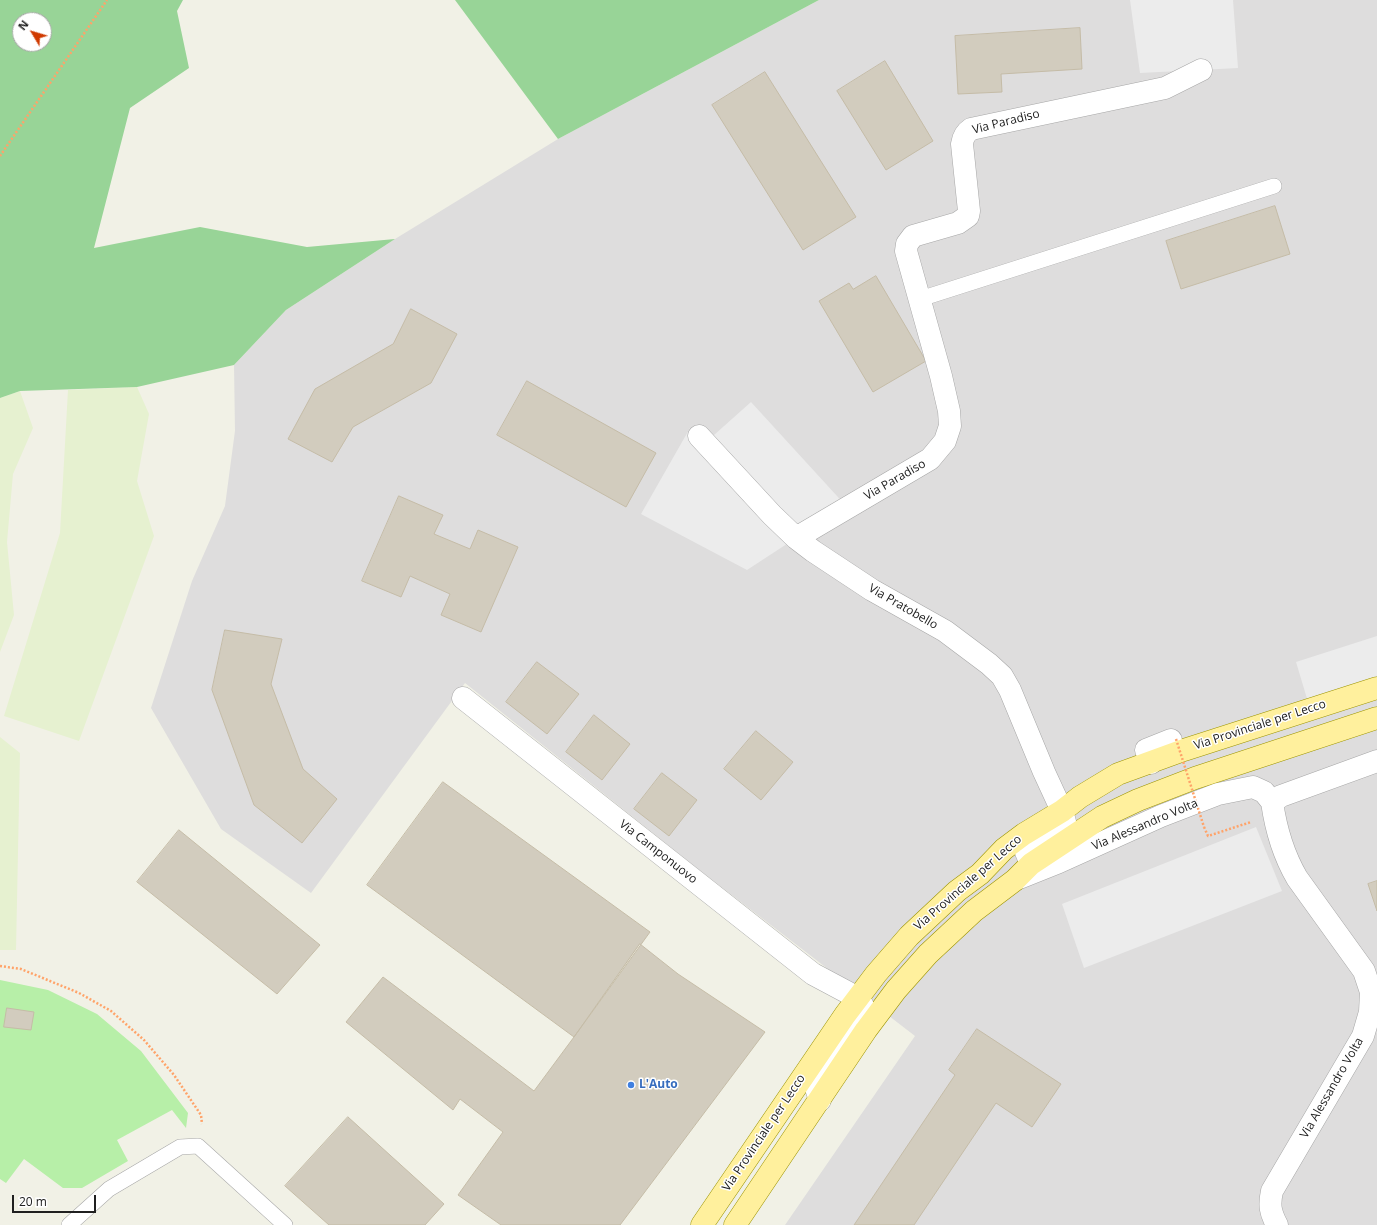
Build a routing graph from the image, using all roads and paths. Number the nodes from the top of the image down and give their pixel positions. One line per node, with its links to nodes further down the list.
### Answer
1 (107, 0): 3 (path)
2 (1202, 70): 5 (street, Via Paradiso)
3 (0, 156)
4 (1274, 186): 5 (lane)
5 (920, 299): 7 (street, Via Paradiso)
6 (699, 436): 7 (street, Via Pratobello)
7 (796, 538): 15 (street, Via Pratobello)
8 (1377, 688): 13 (main road, Via Provinciale per Lecco)
9 (463, 698): 19 (street, Via Camponuovo)
10 (1377, 718): 16 (main road)
11 (1173, 740): 13 (street); 14 (path, bridge)
12 (1377, 761): 14 (street)
13 (1151, 763): 15 (main road, Via Provinciale per Lecco)
14 (1273, 809): 17 (street, Via Alessandro Volta); 26 (street, Via Alessandro Volta)
15 (1062, 811): 16 (street); 19 (main road, Via Provinciale per Lecco)
16 (1030, 864): 17 (main road)
17 (1015, 880): 20 (main road)
18 (0, 966): 21 (path)
19 (858, 998): 20 (street); 24 (main road, Via Provinciale per Lecco)
20 (820, 1100): 25 (main road)
21 (210, 1157): 22 (lane); 23 (lane)
22 (69, 1225)
23 (285, 1225)
24 (702, 1225)
25 (735, 1225)
26 (1277, 1225)

